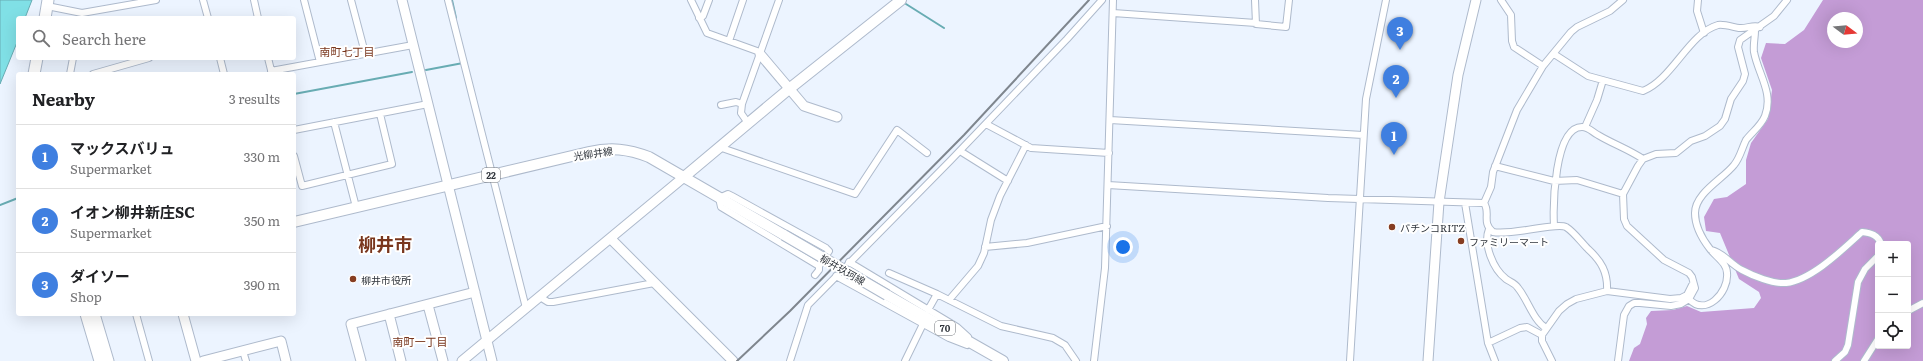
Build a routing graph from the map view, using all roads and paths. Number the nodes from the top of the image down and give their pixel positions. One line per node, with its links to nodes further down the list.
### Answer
1 (156, 0): 26 (street)
2 (203, 0): 27 (street)
3 (254, 0): 28 (street)
4 (304, 0): 43 (street)
5 (351, 0): 35 (street)
6 (402, 0): 34 (street)
7 (448, 0): 74 (street)
8 (691, 0): 29 (street)
9 (709, 0): 29 (street)
10 (743, 0): 33 (street)
11 (779, 0): 36 (street)
12 (900, 0): 52 (main road)
13 (1102, 0): 61 (street)
14 (1113, 0): 24 (street)
15 (1255, 0): 30 (street)
16 (1289, 0): 30 (street)
17 (1386, 0): 64 (street)
18 (1476, 0): 85 (street)
19 (1501, 0): 44 (street)
20 (1623, 0): 37 (street)
21 (1698, 0): 32 (street)
22 (1787, 0): 31 (street)
23 (47, 3): 25 (highway); 26 (street)
24 (1113, 13): 30 (street); 58 (street)
25 (45, 16)
26 (82, 16)
27 (207, 16)
28 (258, 16)
29 (699, 18): 33 (street)
30 (1256, 23)
31 (1758, 29): 32 (street); 70 (street); 96 (street)
32 (1704, 33): 51 (street)
33 (729, 41): 36 (street)
34 (413, 45): 35 (street); 53 (street)
35 (365, 53): 43 (street)
36 (760, 54): 52 (street); 54 (street)
37 (1554, 54): 44 (street); 51 (street)
38 (37, 60): 45 (highway)
39 (74, 60): 46 (street)
40 (142, 60): 47 (street)
41 (220, 60): 48 (street)
42 (269, 60): 49 (street)
43 (320, 62): 50 (street)
44 (1543, 66): 72 (street)
45 (34, 72)
46 (70, 72)
47 (100, 72)
48 (224, 72)
49 (272, 72)
50 (276, 72)
51 (1603, 80): 62 (street)
52 (788, 89): 57 (street); 60 (main road)
53 (428, 104): 56 (street); 78 (street)
54 (742, 104): 55 (street); 60 (street)
55 (721, 105)
56 (380, 114): 59 (street); 73 (street)
57 (837, 117)
58 (1110, 120): 64 (street); 69 (street)
59 (334, 122): 63 (street); 73 (street)
60 (748, 123): 66 (main road)
61 (986, 124): 65 (street); 67 (street)
62 (1585, 127): 70 (street); 77 (street)
63 (296, 130)
64 (1363, 135): 84 (street)
65 (1026, 145): 69 (street); 76 (street)
66 (719, 148): 68 (street); 75 (main road)
67 (960, 151): 76 (street); 98 (street)
68 (926, 153)
69 (1109, 153): 79 (street)
70 (1643, 160): 82 (street)
71 (296, 164): 80 (street)
72 (1495, 166): 77 (street); 87 (street)
73 (348, 175): 80 (street); 88 (street)
74 (492, 175): 75 (main road, 光柳井線 / 22); 78 (main road, 光柳井線 / 22); 115 (street)
75 (684, 177): 83 (main road, 柳井玖珂線 / 70); 93 (street)
76 (1008, 181): 95 (street)
77 (1554, 181): 82 (street); 91 (street)
78 (448, 185): 88 (main road, 光柳井線 / 22); 107 (street)
79 (1108, 185): 84 (street); 90 (street)
80 (302, 186): 81 (street)
81 (296, 188)
82 (1623, 194): 104 (street)
83 (719, 198): 99 (street); 99 (street); 129 (main road, 柳井玖珂線 / 70, bridge)
84 (1359, 199): 85 (street); 149 (street)
85 (1439, 202): 86 (street); 150 (street)
86 (1465, 203): 87 (street); 127 (street)
87 (1484, 203): 92 (street)
88 (356, 207): 89 (main road, 光柳井線 / 22)
89 (296, 222)
90 (1107, 226): 95 (street); 148 (street)
91 (1554, 226): 92 (street); 106 (street)
92 (1490, 229): 124 (street)
93 (611, 239): 105 (street); 110 (street)
94 (1880, 241): 96 (street)
95 (985, 247): 112 (street)
96 (1710, 250): 111 (street)
97 (1875, 259): 154 (street)
98 (849, 262): 102 (street); 103 (street)
99 (819, 266): 101 (street)
100 (889, 273): 109 (street)
101 (815, 275)
102 (836, 276): 108 (street); 144 (street)
103 (873, 277): 108 (street); 117 (street)
104 (1693, 282): 106 (street); 111 (street)
105 (654, 283): 110 (street); 143 (street)
106 (1607, 291): 124 (street)
107 (475, 292): 114 (street); 126 (street)
108 (864, 292): 123 (street)
109 (937, 294): 112 (street); 117 (street)
110 (540, 298): 115 (street)
111 (1689, 299): 153 (street)
112 (949, 300): 147 (street)
113 (1923, 303): 116 (street)
114 (428, 305): 118 (street); 140 (street)
115 (526, 308): 126 (street)
116 (1911, 309)
117 (928, 310): 129 (street)
118 (389, 314): 138 (street); 139 (street)
119 (87, 316): 131 (highway)
120 (95, 316): 132 (highway)
121 (137, 316): 133 (street)
122 (184, 316): 134 (street)
123 (923, 324): 129 (street); 145 (street)
124 (1546, 328): 125 (street)
125 (1542, 334): 127 (street); 152 (street)
126 (486, 340): 141 (street); 142 (street)
127 (1488, 343): 151 (street)
128 (1875, 344): 155 (street)
129 (977, 346): 146 (main road, 柳井玖珂線 / 70)
130 (243, 351): 135 (street); 136 (street); 137 (street)
131 (100, 361)
132 (108, 361)
133 (149, 361)
134 (196, 361)
135 (203, 361)
136 (246, 361)
137 (286, 361)
138 (361, 361)
139 (402, 361)
140 (443, 361)
141 (462, 361)
142 (492, 361)
143 (733, 361)
144 (790, 361)
145 (905, 361)
146 (1003, 361)
147 (1076, 361)
148 (1094, 361)
149 (1350, 361)
150 (1428, 361)
151 (1495, 361)
152 (1552, 361)
153 (1618, 361)
154 (1835, 361)
155 (1864, 361)

